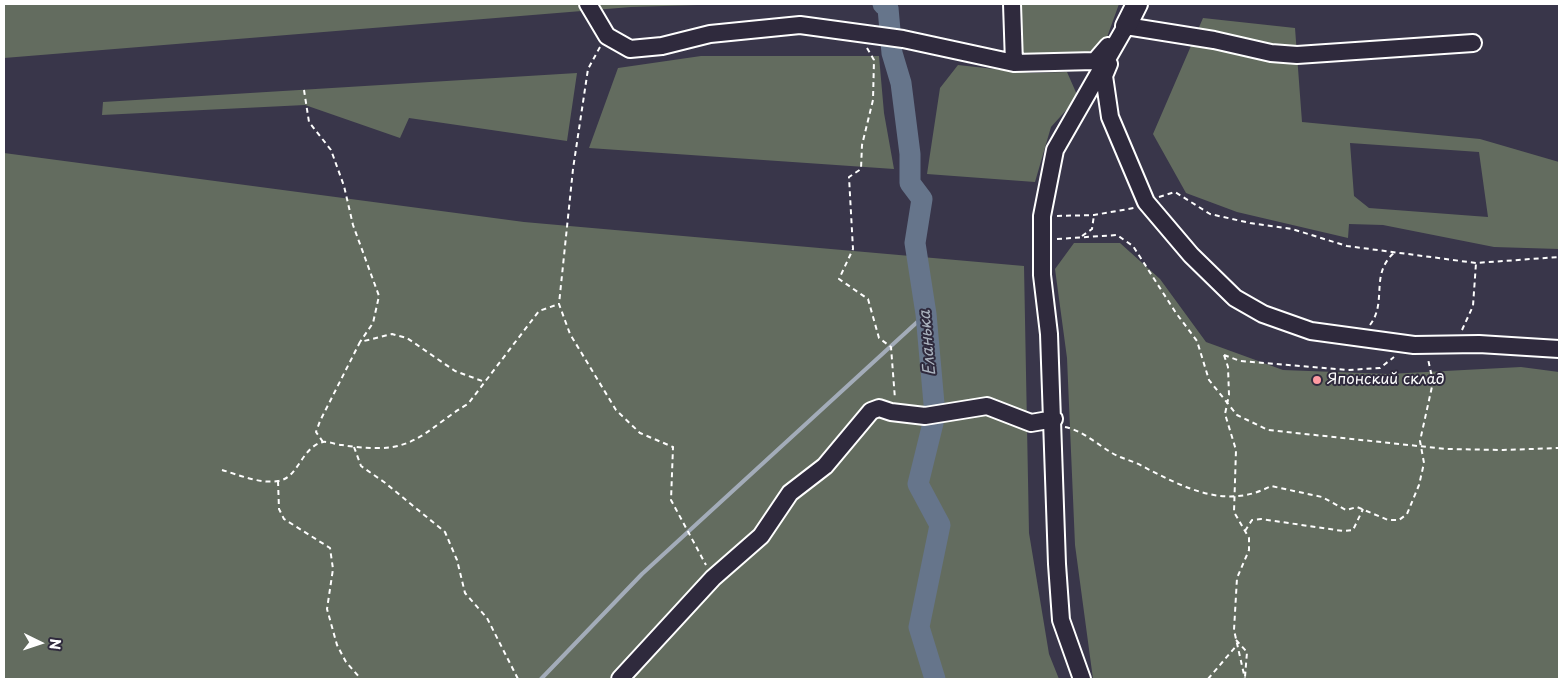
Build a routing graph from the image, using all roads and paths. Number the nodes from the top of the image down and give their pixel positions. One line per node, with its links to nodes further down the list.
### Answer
1 (588, 4): 5 (street)
2 (1012, 4): 8 (street)
3 (1137, 4): 4 (main road)
4 (1126, 26): 7 (street); 8 (street); 10 (street); 11 (street)
5 (606, 36): 6 (street); 17 (path)
6 (872, 36): 8 (street); 25 (path)
7 (1473, 43)
8 (1014, 63)
9 (304, 90): 19 (path)
10 (1146, 202): 12 (path); 15 (path); 18 (street)
11 (1042, 216): 12 (path); 14 (street)
12 (1094, 216): 13 (path)
13 (1082, 236): 14 (path); 24 (path)
14 (1042, 241): 26 (street)
15 (1395, 252): 16 (path); 18 (path)
16 (1559, 257)
17 (560, 304): 23 (path); 36 (path)
18 (1355, 337): 20 (street)
19 (360, 342): 23 (path); 27 (path)
20 (1559, 349)
21 (1224, 356): 24 (path)
22 (1428, 359): 28 (path)
23 (485, 382): 29 (path)
24 (1227, 404): 28 (path); 33 (path)
25 (891, 412): 26 (street); 36 (street)
26 (1054, 419): 33 (path); 42 (street)
27 (324, 442): 29 (path); 32 (path)
28 (1420, 445): 30 (path); 34 (path)
29 (354, 447): 40 (path)
30 (1559, 448)
31 (222, 470): 32 (path)
32 (278, 481): 39 (path)
33 (1235, 498): 34 (path); 35 (path)
34 (1363, 509): 35 (path)
35 (1245, 531): 37 (path)
36 (713, 578): 41 (street)
37 (1236, 640): 38 (path); 44 (path)
38 (1237, 644): 43 (path); 44 (path)
39 (361, 679)
40 (518, 679)
41 (620, 679)
42 (1082, 679)
43 (1208, 679)
44 (1245, 679)

